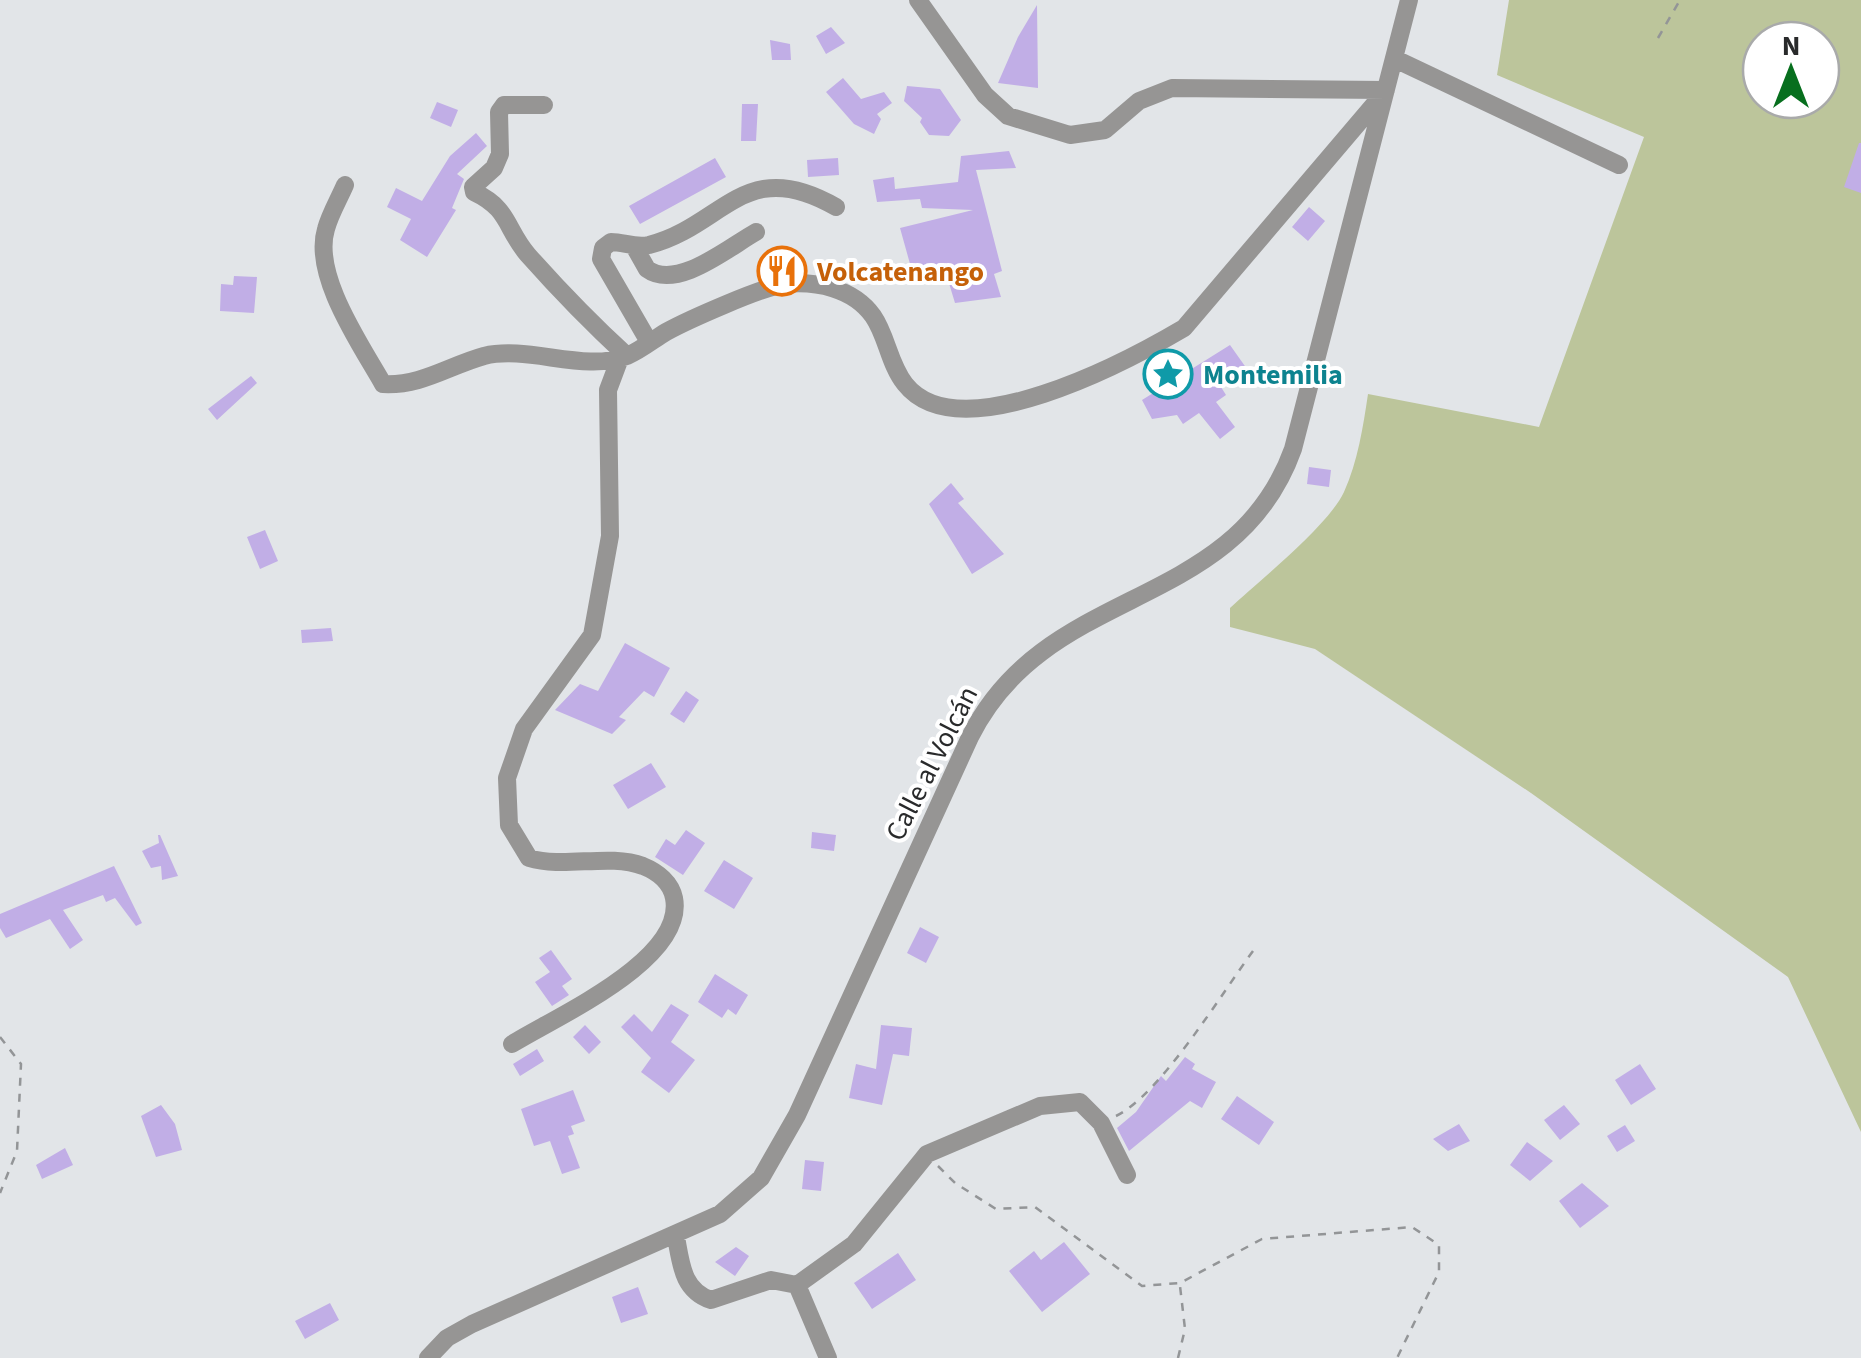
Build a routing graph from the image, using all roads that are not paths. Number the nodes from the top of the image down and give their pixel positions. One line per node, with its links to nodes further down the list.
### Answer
1 (918, 0): 4 (street)
2 (1409, 0): 3 (street, Calle al Volcán)
3 (1395, 59): 4 (street, Calle al Volcán); 6 (street)
4 (1386, 90): 11 (street); 15 (street, Calle al Volcán)
5 (544, 105): 12 (street)
6 (1619, 165)
7 (345, 184): 12 (street)
8 (836, 206): 10 (street)
9 (756, 232): 10 (street)
10 (634, 246): 11 (street)
11 (649, 342): 12 (street)
12 (624, 357): 13 (street)
13 (512, 1044)
14 (1127, 1175): 16 (street)
15 (676, 1237): 16 (street); 17 (street, Calle al Volcán)
16 (797, 1285): 18 (street)
17 (428, 1358)
18 (828, 1358)

